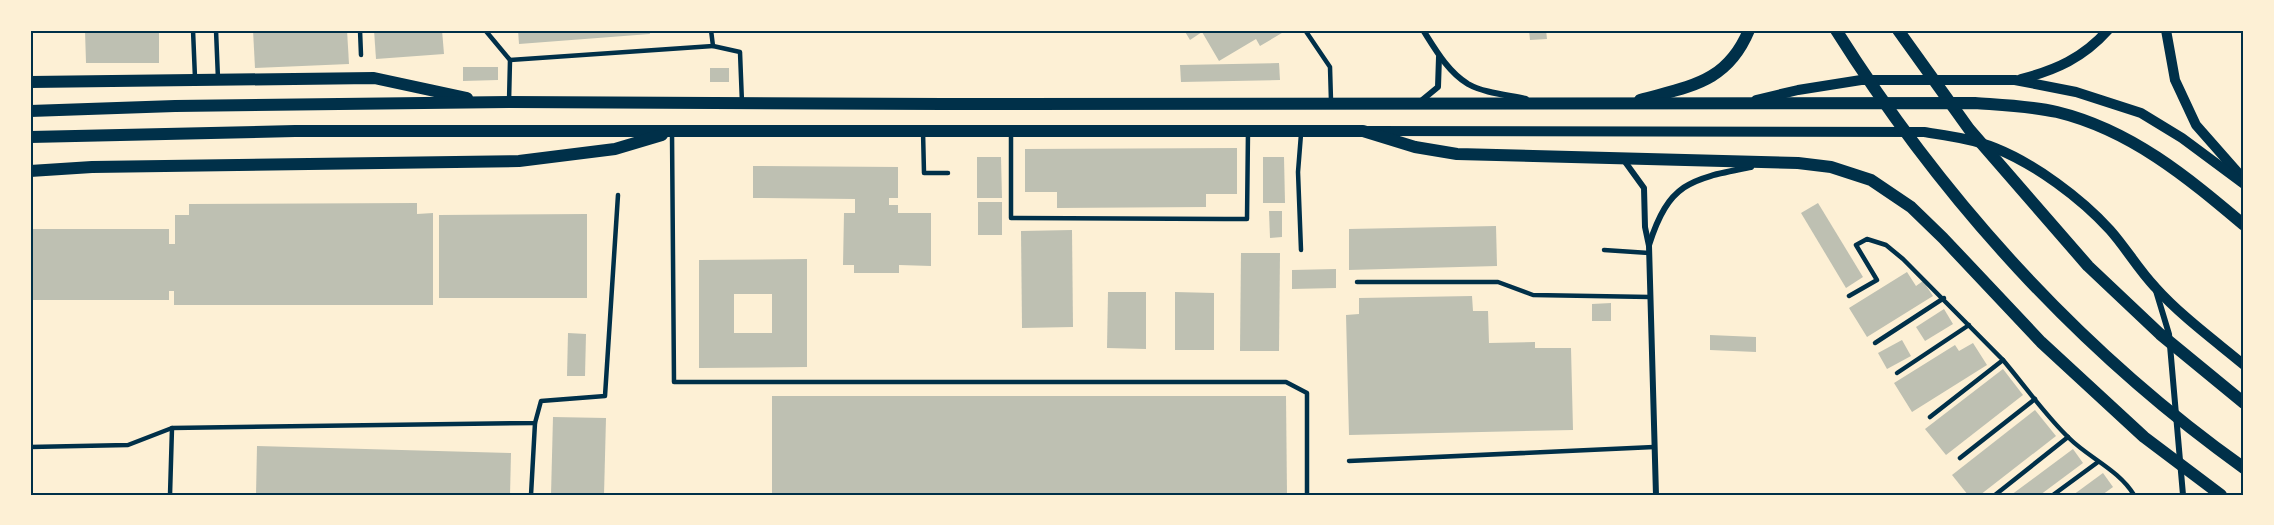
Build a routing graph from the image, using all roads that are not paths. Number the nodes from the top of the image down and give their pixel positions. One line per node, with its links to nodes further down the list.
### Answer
1 (193, 30): 19 (lane)
2 (216, 30): 20 (lane)
3 (360, 30): 15 (lane)
4 (485, 30): 17 (lane)
5 (711, 30): 14 (lane)
6 (1305, 30): 25 (lane)
7 (1432, 30): 13 (lane)
8 (1749, 30): 28 (main road)
9 (1836, 30): 70 (main road)
10 (1899, 30): 60 (main road)
11 (2108, 30): 18 (street)
12 (2166, 30): 42 (street)
13 (1424, 32): 16 (street)
14 (713, 46): 17 (lane); 24 (lane)
15 (361, 55)
16 (1439, 56): 26 (street); 27 (street)
17 (510, 60): 23 (lane)
18 (2015, 80): 29 (street); 42 (street)
19 (195, 81): 20 (main road); 21 (main road)
20 (218, 81): 22 (main road)
21 (30, 82)
22 (486, 102): 23 (main road); 30 (main road)
23 (510, 102): 24 (main road)
24 (742, 104): 25 (main road)
25 (1331, 104): 26 (main road)
26 (1417, 104): 27 (main road)
27 (1548, 104): 28 (main road)
28 (1627, 104): 29 (main road)
29 (1738, 104): 44 (main road)
30 (30, 111)
31 (923, 131): 32 (main road); 36 (main road); 41 (lane)
32 (1011, 131): 33 (main road); 33 (lane)
33 (1248, 131): 34 (main road)
34 (1301, 131): 35 (main road); 46 (lane)
35 (1363, 131): 38 (main road); 50 (street)
36 (672, 132): 37 (main road); 40 (main road); 73 (lane)
37 (30, 137)
38 (1623, 159): 39 (main road); 45 (street)
39 (1775, 162): 45 (street); 79 (main road)
40 (30, 171)
41 (948, 173)
42 (2244, 182)
43 (618, 195): 62 (lane)
44 (2244, 225)
45 (1649, 246): 48 (street)
46 (1301, 250)
47 (1604, 250): 48 (lane)
48 (1649, 253): 52 (street)
49 (1357, 282): 52 (lane)
50 (2155, 287): 57 (street); 78 (street)
51 (1849, 296): 53 (lane)
52 (1650, 297): 66 (street)
53 (1944, 298): 54 (lane); 55 (lane)
54 (1969, 325): 56 (lane); 58 (lane)
55 (1875, 343)
56 (2003, 360): 59 (lane); 61 (lane)
57 (2244, 365)
58 (1897, 373)
59 (2035, 399): 64 (lane); 67 (lane)
60 (2244, 403)
61 (1930, 417)
62 (535, 423): 63 (lane); 72 (lane)
63 (172, 428): 65 (lane); 71 (lane)
64 (2068, 437): 69 (lane); 75 (lane)
65 (30, 447)
66 (1654, 447): 68 (lane); 74 (street)
67 (1960, 458)
68 (1349, 461)
69 (2098, 462): 76 (lane); 77 (lane)
70 (2244, 468)
71 (170, 495)
72 (531, 495)
73 (1307, 495)
74 (1656, 495)
75 (1995, 495)
76 (2053, 495)
77 (2134, 495)
78 (2183, 495)
79 (2220, 495)

